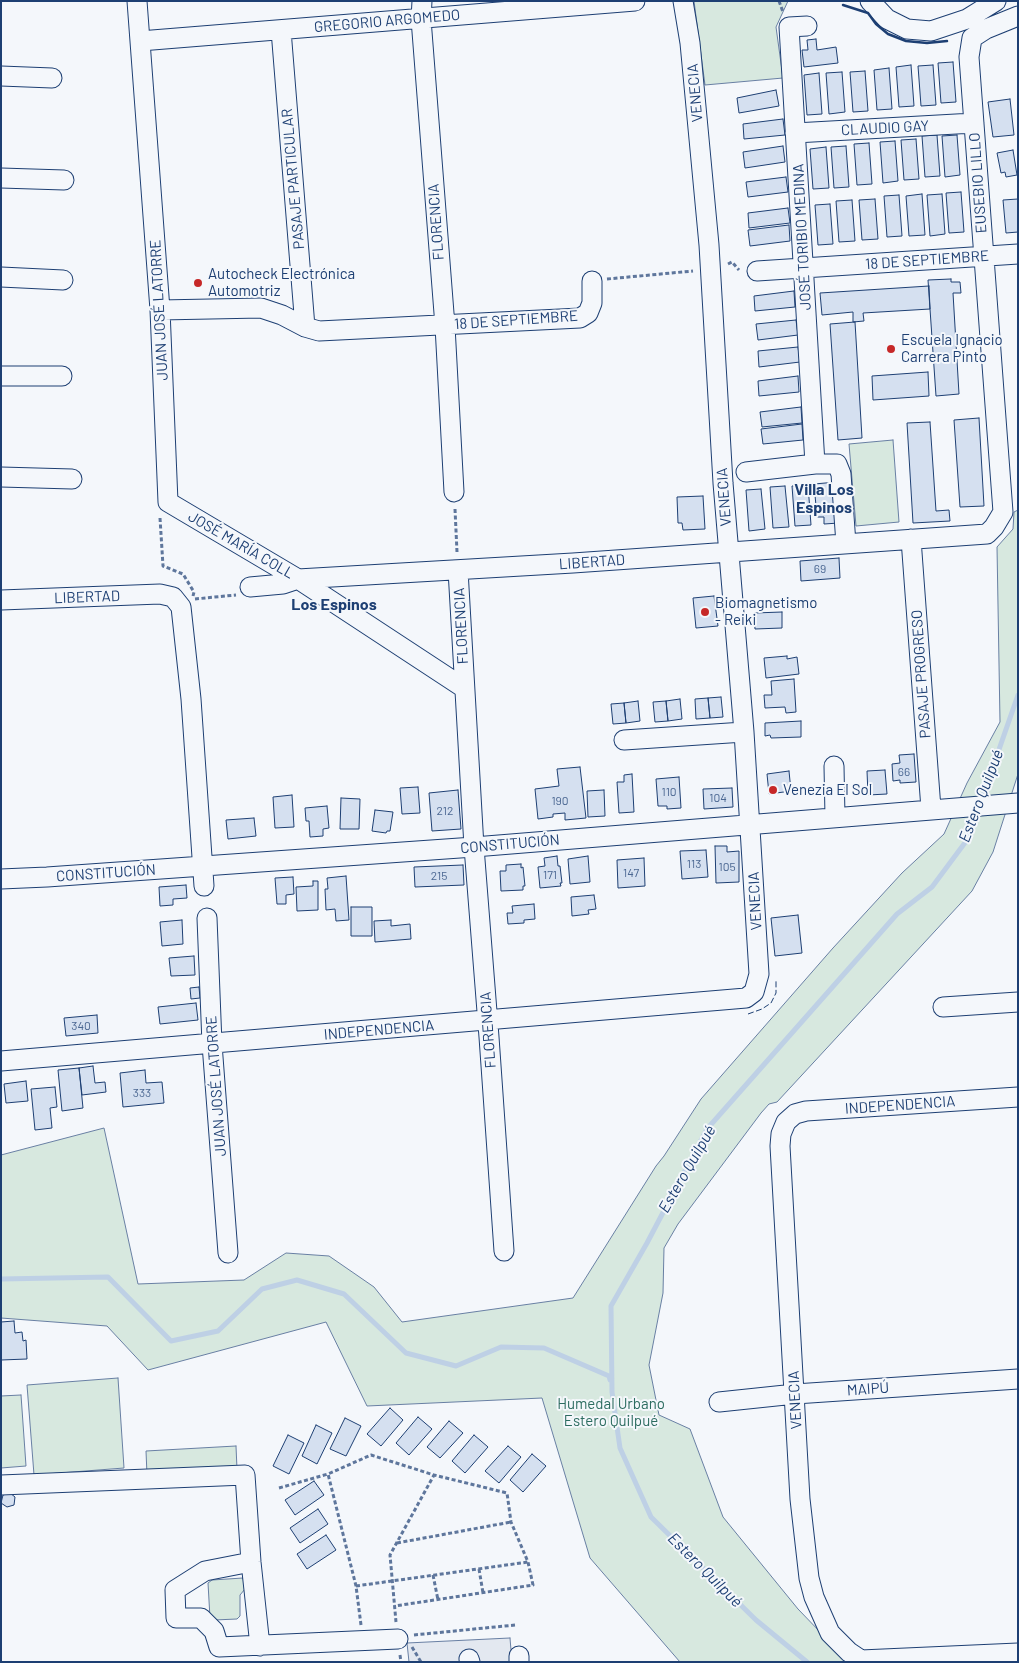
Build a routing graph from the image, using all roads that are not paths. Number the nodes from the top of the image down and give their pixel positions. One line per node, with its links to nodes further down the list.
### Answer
1 (137, 1): 10 (street, JUAN JOSÉ LATORRE)
2 (635, 1): 6 (street, GREGORIO ARGOMEDO)
3 (683, 1): 38 (street, VENECIA)
4 (870, 1): 5 (street)
5 (996, 1)
6 (421, 10): 9 (street, GREGORIO ARGOMEDO); 25 (street, FLORENCIA)
7 (1018, 16): 13 (street, EUSEBIO LILLO)
8 (808, 26): 14 (street, JOSÉ TORIBIO MEDINA)
9 (281, 30): 10 (street, GREGORIO ARGOMEDO); 26 (street, PASAJE PARTICULAR)
10 (140, 41): 24 (street, JUAN JOSÉ LATORRE)
11 (1, 76): 12 (street)
12 (52, 78)
13 (974, 123): 14 (street, CLAUDIO GAY); 18 (street, EUSEBIO LILLO)
14 (796, 133): 19 (street, JOSÉ TORIBIO MEDINA)
15 (1, 178): 16 (street)
16 (64, 180)
17 (1018, 254): 18 (street, 18 DE SEPTIEMBRE)
18 (984, 256): 19 (street, 18 DE SEPTIEMBRE); 35 (street, EUSEBIO LILLO)
19 (804, 269): 20 (street, 18 DE SEPTIEMBRE); 29 (street, JOSÉ TORIBIO MEDINA)
20 (757, 271)
21 (1, 277): 22 (street)
22 (63, 280)
23 (592, 281): 25 (street, 18 DE SEPTIEMBRE)
24 (160, 310): 26 (street, 18 DE SEPTIEMBRE); 34 (street, JUAN JOSÉ LATORRE)
25 (444, 326): 26 (street, 18 DE SEPTIEMBRE); 33 (street, FLORENCIA)
26 (305, 328)
27 (1, 376): 28 (street)
28 (62, 376)
29 (815, 464): 30 (street); 37 (street)
30 (746, 472)
31 (1, 477): 32 (street)
32 (72, 479)
33 (454, 492)
34 (168, 502): 40 (street, JOSÉ MARÍA COLL)
35 (994, 527): 36 (street, LIBERTAD)
36 (911, 539): 37 (street, LIBERTAD); 48 (street, PASAJE PROGRESO)
37 (846, 544): 38 (street, LIBERTAD)
38 (729, 552): 39 (street, LIBERTAD); 44 (street, VENECIA)
39 (458, 570): 40 (street, LIBERTAD); 43 (street, FLORENCIA)
40 (298, 579): 41 (street, LIBERTAD); 43 (street, JOSÉ MARÍA COLL)
41 (250, 587)
42 (1, 600): 52 (street, LIBERTAD)
43 (464, 688): 51 (street, FLORENCIA)
44 (744, 732): 45 (street); 50 (street, VENECIA)
45 (624, 740)
46 (834, 766): 49 (street)
47 (1014, 803): 48 (street, CONSTITUCIÓN)
48 (930, 809): 49 (street, CONSTITUCIÓN)
49 (835, 817): 50 (street, CONSTITUCIÓN)
50 (751, 824): 51 (street, CONSTITUCIÓN); 56 (street, VENECIA)
51 (474, 847): 52 (street, CONSTITUCIÓN); 59 (street, FLORENCIA)
52 (202, 866): 53 (street, CONSTITUCIÓN); 54 (street)
53 (1, 879)
54 (204, 886)
55 (207, 918): 60 (street, JUAN JOSÉ LATORRE)
56 (754, 992): 59 (street, INDEPENDENCIA)
57 (1018, 1002): 58 (street)
58 (943, 1007)
59 (488, 1020): 60 (street, INDEPENDENCIA); 64 (street, FLORENCIA)
60 (212, 1044): 61 (street, INDEPENDENCIA); 65 (street, JUAN JOSÉ LATORRE)
61 (1, 1061)
62 (1018, 1097): 63 (street, INDEPENDENCIA)
63 (786, 1122): 67 (street, VENECIA)
64 (504, 1251)
65 (228, 1253)
66 (1018, 1379): 67 (street, MAIPÚ)
67 (795, 1394): 68 (street, MAIPÚ); 74 (street, VENECIA)
68 (719, 1402)
69 (1, 1485): 70 (street)
70 (251, 1562): 72 (street); 72 (street)
71 (400, 1633): 72 (street)
72 (260, 1646)
73 (1018, 1653): 74 (street)
74 (861, 1661)

